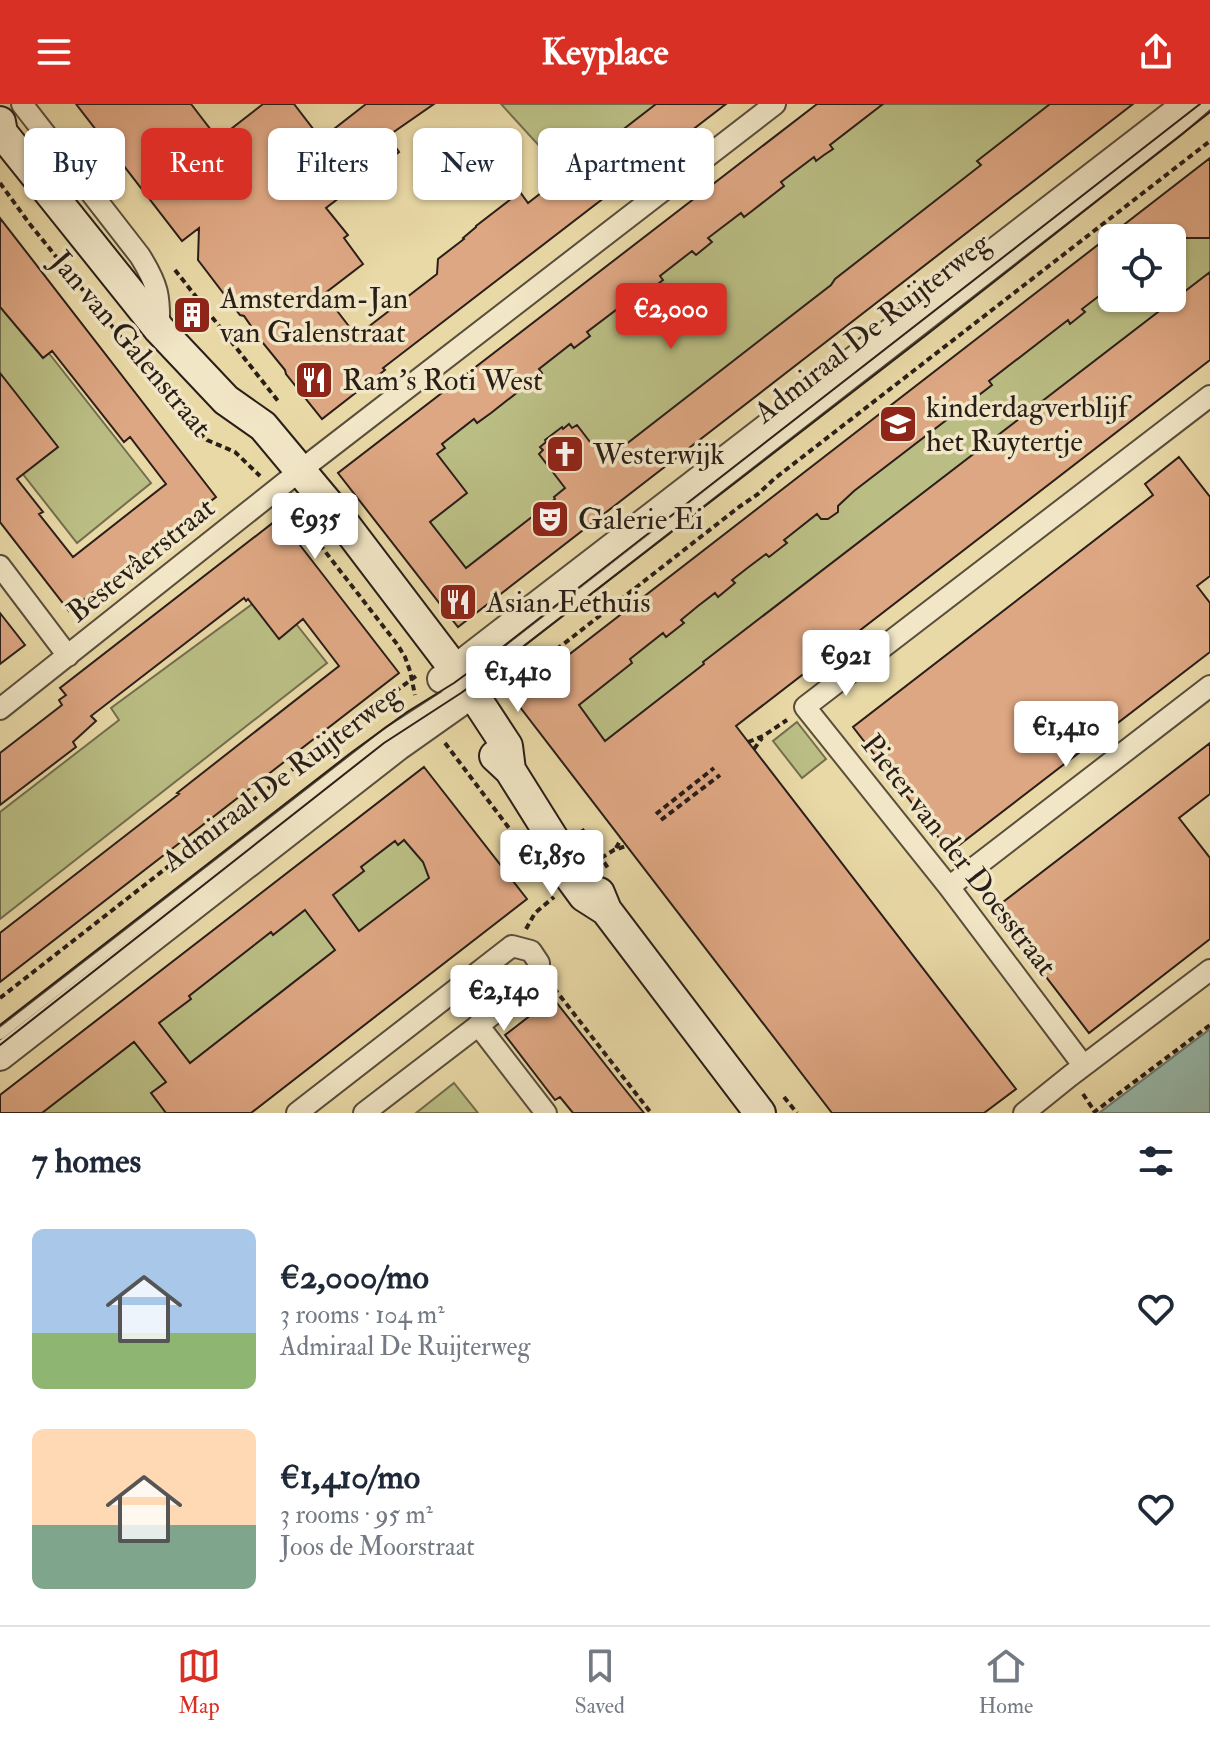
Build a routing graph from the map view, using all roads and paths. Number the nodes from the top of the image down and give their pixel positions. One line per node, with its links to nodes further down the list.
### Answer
1 (22, 104): 9 (street, Jan van Galenstraat)
2 (775, 104): 12 (street, Bestevâerstraat)
3 (1186, 104): 15 (street, Admiraal De Ruijterweg)
4 (1208, 104): 15 (lane, Admiraal De Ruijterweg)
5 (1, 130): 9 (main road, Jan van Galenstraat)
6 (1210, 141): 15 (path, Admiraal De Ruijterweg)
7 (0, 183): 12 (path, Jan van Galenstraat)
8 (172, 267): 11 (path)
9 (159, 329): 12 (main road, Jan van Galenstraat)
10 (1210, 396): 17 (street)
11 (283, 407)
12 (288, 481): 14 (street, Bestevâerstraat); 15 (main road, Jan van Galenstraat)
13 (0, 566): 14 (street)
14 (68, 656): 18 (street, Bestevâerstraat)
15 (458, 685): 35 (path, Admiraal De Ruijterweg); 38 (lane, Admiraal De Ruijterweg); 39 (street, Admiraal De Ruijterweg); 45 (main road, Jan van Galenstraat)
16 (1210, 686): 30 (street)
17 (805, 707): 19 (path); 30 (street, Pieter van der Doesstraat)
18 (0, 709)
19 (763, 736): 20 (path); 21 (path)
20 (748, 742)
21 (754, 749)
22 (714, 768): 24 (path)
23 (720, 775): 25 (path)
24 (656, 814)
25 (661, 820)
26 (621, 839): 28 (path)
27 (626, 846): 28 (path)
28 (614, 850): 29 (path)
29 (601, 859)
30 (949, 887): 40 (street, Pieter van der Doesstraat)
31 (558, 893): 32 (path)
32 (512, 946): 33 (street); 41 (street)
33 (538, 967): 36 (street); 44 (path)
34 (1210, 970): 40 (street)
35 (0, 998)
36 (478, 1025): 42 (street); 43 (street)
37 (1210, 1025): 47 (path)
38 (0, 1034)
39 (0, 1057)
40 (1083, 1065): 46 (street)
41 (297, 1113)
42 (364, 1113)
43 (546, 1113)
44 (651, 1113)
45 (760, 1113)
46 (1024, 1113)
47 (1093, 1113)

